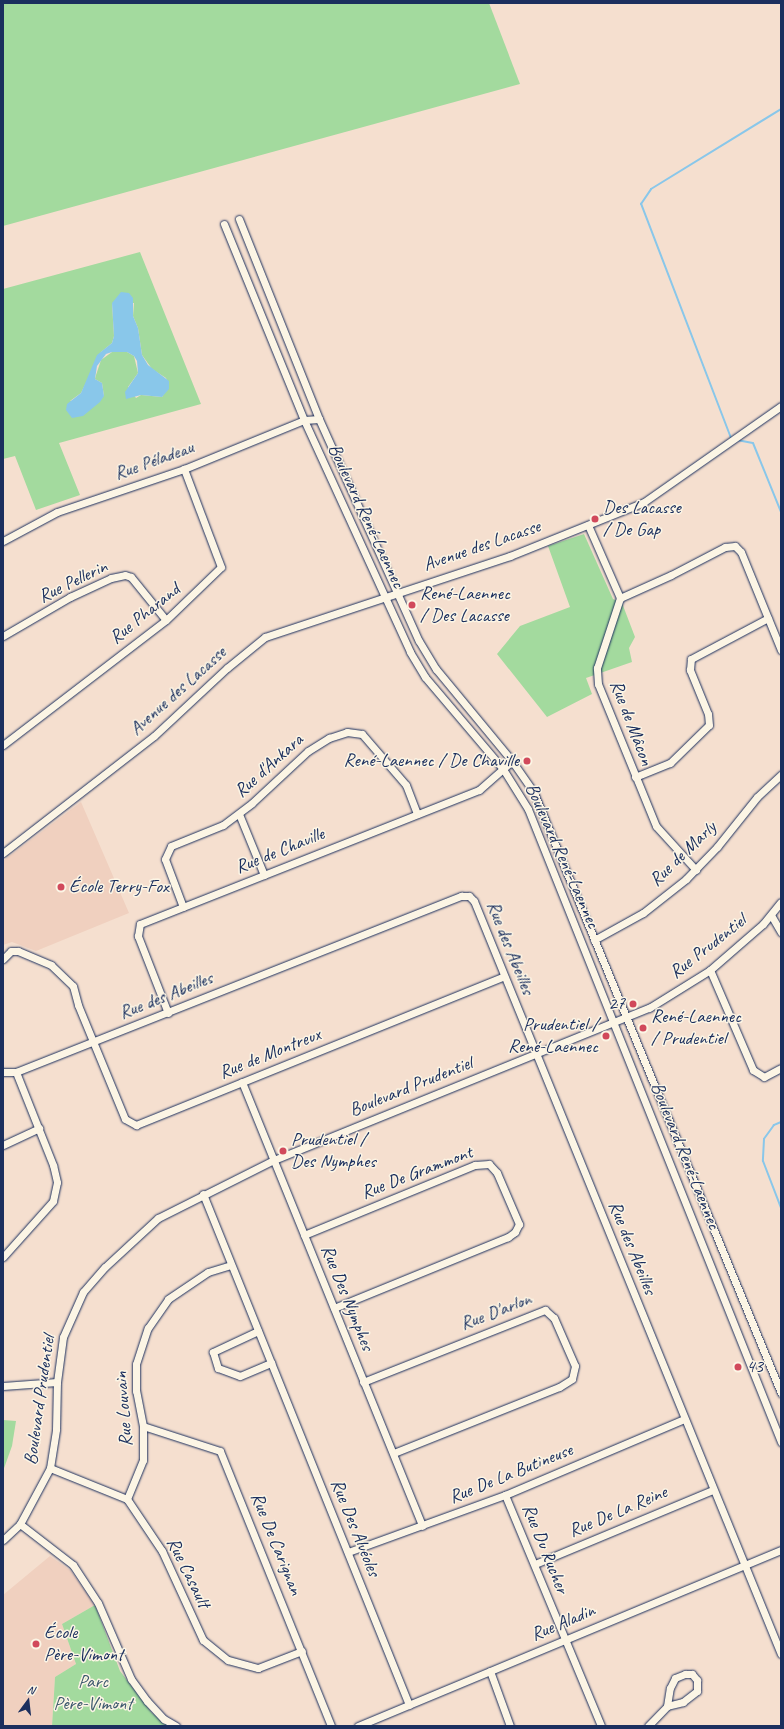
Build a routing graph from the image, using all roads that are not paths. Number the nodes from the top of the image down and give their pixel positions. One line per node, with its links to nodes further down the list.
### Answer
1 (239, 219): 4 (street, Boulevard René-Laennec)
2 (224, 224): 5 (street, Boulevard René-Laennec)
3 (781, 406): 7 (street, Avenue des Lacasse)
4 (319, 419): 5 (street, Rue Péladeau); 9 (street, Boulevard René-Laennec)
5 (304, 420): 6 (street, Rue Péladeau); 10 (street, Boulevard René-Laennec)
6 (184, 469): 8 (street, Rue Péladeau); 13 (street, Rue Pharand)
7 (588, 525): 9 (street, Avenue des Lacasse); 11 (street)
8 (3, 541)
9 (398, 592): 10 (street, Avenue des Lacasse); 17 (street, Boulevard René-Laennec)
10 (385, 597): 18 (street, Boulevard René-Laennec); 23 (street, Avenue des Lacasse)
11 (620, 598): 12 (street); 20 (street, Rue de Mâcon)
12 (768, 618): 15 (street); 20 (street)
13 (166, 620): 14 (street, Rue Pellerin); 16 (street, Rue Pharand)
14 (3, 636)
15 (781, 650)
16 (3, 745)
17 (512, 761): 18 (street, Rue de Chaville); 30 (street, Boulevard René-Laennec)
18 (503, 769): 22 (street, Rue de Chaville); 36 (street, Boulevard René-Laennec)
19 (781, 775): 24 (street, Rue de Marly)
20 (635, 777): 24 (street, Rue de Mâcon)
21 (239, 814): 22 (street, Rue d'Ankara); 25 (street); 27 (street, Rue d'Ankara)
22 (417, 814): 25 (street, Rue de Chaville)
23 (3, 853)
24 (696, 870): 30 (street, Rue de Marly)
25 (264, 875): 27 (street, Rue de Chaville)
26 (781, 902): 28 (street, Rue Prudentiel)
27 (183, 907): 34 (street, Rue de Chaville)
28 (771, 915): 29 (street); 32 (street, Rue Prudentiel)
29 (781, 932)
30 (594, 940): 35 (street, Boulevard René-Laennec)
31 (3, 959): 37 (street, Rue de Montreux)
32 (710, 970): 35 (street, Rue Prudentiel); 39 (street)
33 (504, 976): 34 (street, Rue des Abeilles); 38 (street, Rue des Abeilles); 42 (street, Rue de Montreux)
34 (168, 1013): 37 (street, Rue des Abeilles)
35 (626, 1018): 36 (street, Boulevard Prudentiel); 56 (street, Boulevard René-Laennec)
36 (615, 1023): 38 (street, Boulevard Prudentiel); 59 (street, Boulevard René-Laennec)
37 (94, 1041): 41 (street, Rue des Abeilles); 42 (street, Rue de Montreux)
38 (535, 1053): 45 (street, Boulevard Prudentiel); 57 (street, Rue des Abeilles)
39 (781, 1068)
40 (3, 1072): 41 (street, Rue des Abeilles)
41 (16, 1072): 43 (street)
42 (242, 1082): 45 (street, Rue Des Nymphes)
43 (39, 1128): 44 (street); 48 (street)
44 (3, 1144)
45 (274, 1160): 46 (street, Boulevard Prudentiel); 47 (street, Rue Des Nymphes)
46 (203, 1194): 49 (street, Rue Des Alvéoles); 53 (street, Boulevard Prudentiel)
47 (304, 1235): 50 (street, Rue Des Nymphes); 50 (street, Rue De Grammont)
48 (3, 1257)
49 (232, 1265): 51 (street, Rue Des Alvéoles); 58 (street, Rue Louvain)
50 (334, 1308): 54 (street, Rue Des Nymphes)
51 (258, 1331): 52 (street, Rue Des Alvéoles); 52 (street)
52 (271, 1363): 69 (street, Rue Des Alvéoles)
53 (57, 1382): 55 (street); 61 (street, Boulevard Prudentiel)
54 (364, 1382): 60 (street, Rue Des Nymphes); 60 (street, Rue D'arlon)
55 (3, 1386)
56 (781, 1393)
57 (684, 1419): 62 (street, Rue des Abeilles); 63 (street, Rue De La Butineuse)
58 (143, 1426): 64 (street, Rue Louvain); 73 (street, Rue De Carignan)
59 (781, 1442)
60 (394, 1453): 66 (street, Rue Des Nymphes)
61 (50, 1468): 64 (street); 65 (street, Boulevard Prudentiel)
62 (713, 1490): 70 (street, Rue De La Reine); 71 (street, Rue des Abeilles)
63 (506, 1495): 66 (street, Rue De La Butineuse); 70 (street, Rue Du Rucher)
64 (127, 1499): 73 (street, Rue Casault)
65 (20, 1524): 67 (street, Boulevard Prudentiel); 78 (street)
66 (422, 1526): 69 (street, Rue De La Butineuse)
67 (3, 1540)
68 (781, 1550): 71 (street, Rue Aladin)
69 (348, 1552): 76 (street, Rue Des Alvéoles)
70 (535, 1564): 72 (street, Rue Du Rucher)
71 (744, 1566): 72 (street, Rue Aladin); 74 (street, Rue des Abeilles)
72 (564, 1640): 75 (street, Rue Aladin); 82 (street, Rue Du Rucher)
73 (302, 1651): 79 (street, Rue De Carignan)
74 (781, 1654)
75 (490, 1671): 76 (street, Rue Aladin); 81 (street)
76 (409, 1705): 80 (street, Rue Aladin)
77 (667, 1706): 77 (street); 83 (street)
78 (176, 1726)
79 (331, 1726)
80 (358, 1726)
81 (510, 1726)
82 (601, 1726)
83 (648, 1726)

